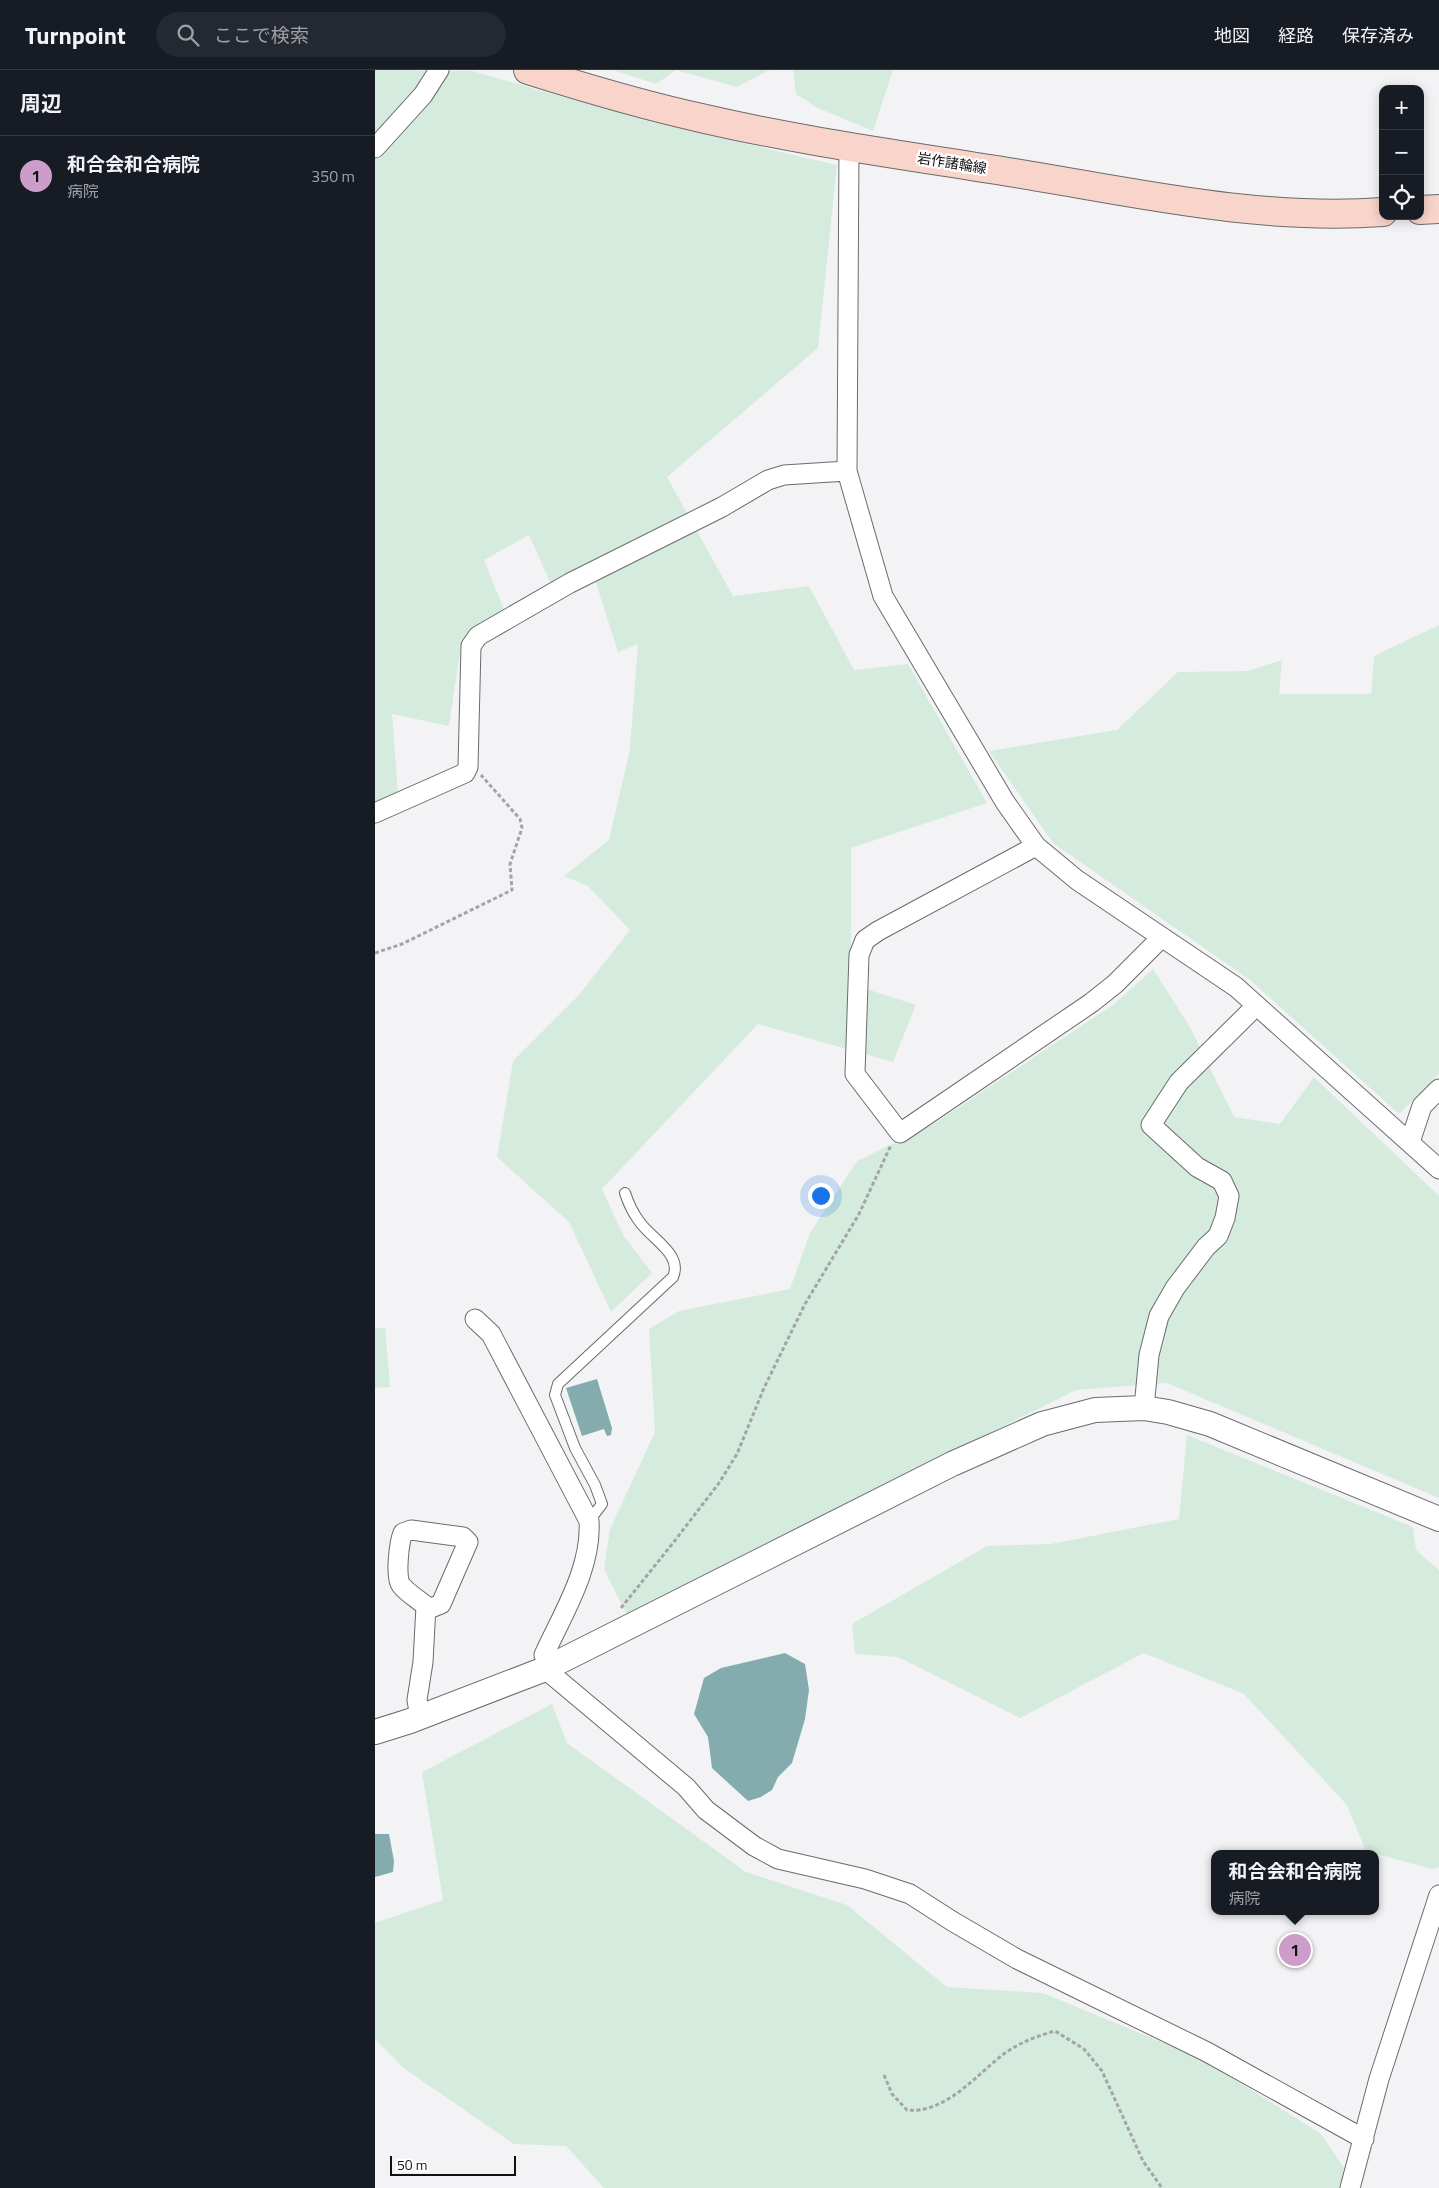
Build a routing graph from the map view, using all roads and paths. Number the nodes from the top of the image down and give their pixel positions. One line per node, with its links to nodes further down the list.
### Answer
1 (439, 70): 4 (street)
2 (528, 70): 3 (main road, 岩作諸輪線)
3 (849, 147): 7 (main road, 岩作諸輪線); 8 (street)
4 (375, 148)
5 (1439, 208): 6 (main road)
6 (1424, 210)
7 (1379, 212)
8 (847, 471): 9 (street); 11 (street)
9 (468, 766): 10 (street); 13 (path)
10 (375, 813)
11 (1036, 846): 12 (street); 16 (street)
12 (1162, 937): 14 (street); 16 (street)
13 (375, 953)
14 (1257, 1006): 17 (street); 21 (street)
15 (1439, 1089): 17 (street)
16 (900, 1133): 25 (path)
17 (1410, 1142): 18 (street)
18 (1439, 1169)
19 (625, 1193): 23 (lane)
20 (475, 1318): 23 (street)
21 (1144, 1408): 22 (street); 26 (street)
22 (1439, 1519)
23 (589, 1521): 26 (street)
24 (426, 1606): 24 (street); 27 (street)
25 (618, 1611)
26 (547, 1668): 27 (street); 31 (street)
27 (420, 1717): 28 (street)
28 (375, 1732)
29 (1439, 1895): 31 (street)
30 (884, 2075): 32 (path)
31 (1364, 2139): 33 (street)
32 (1162, 2188)
33 (1350, 2188)

